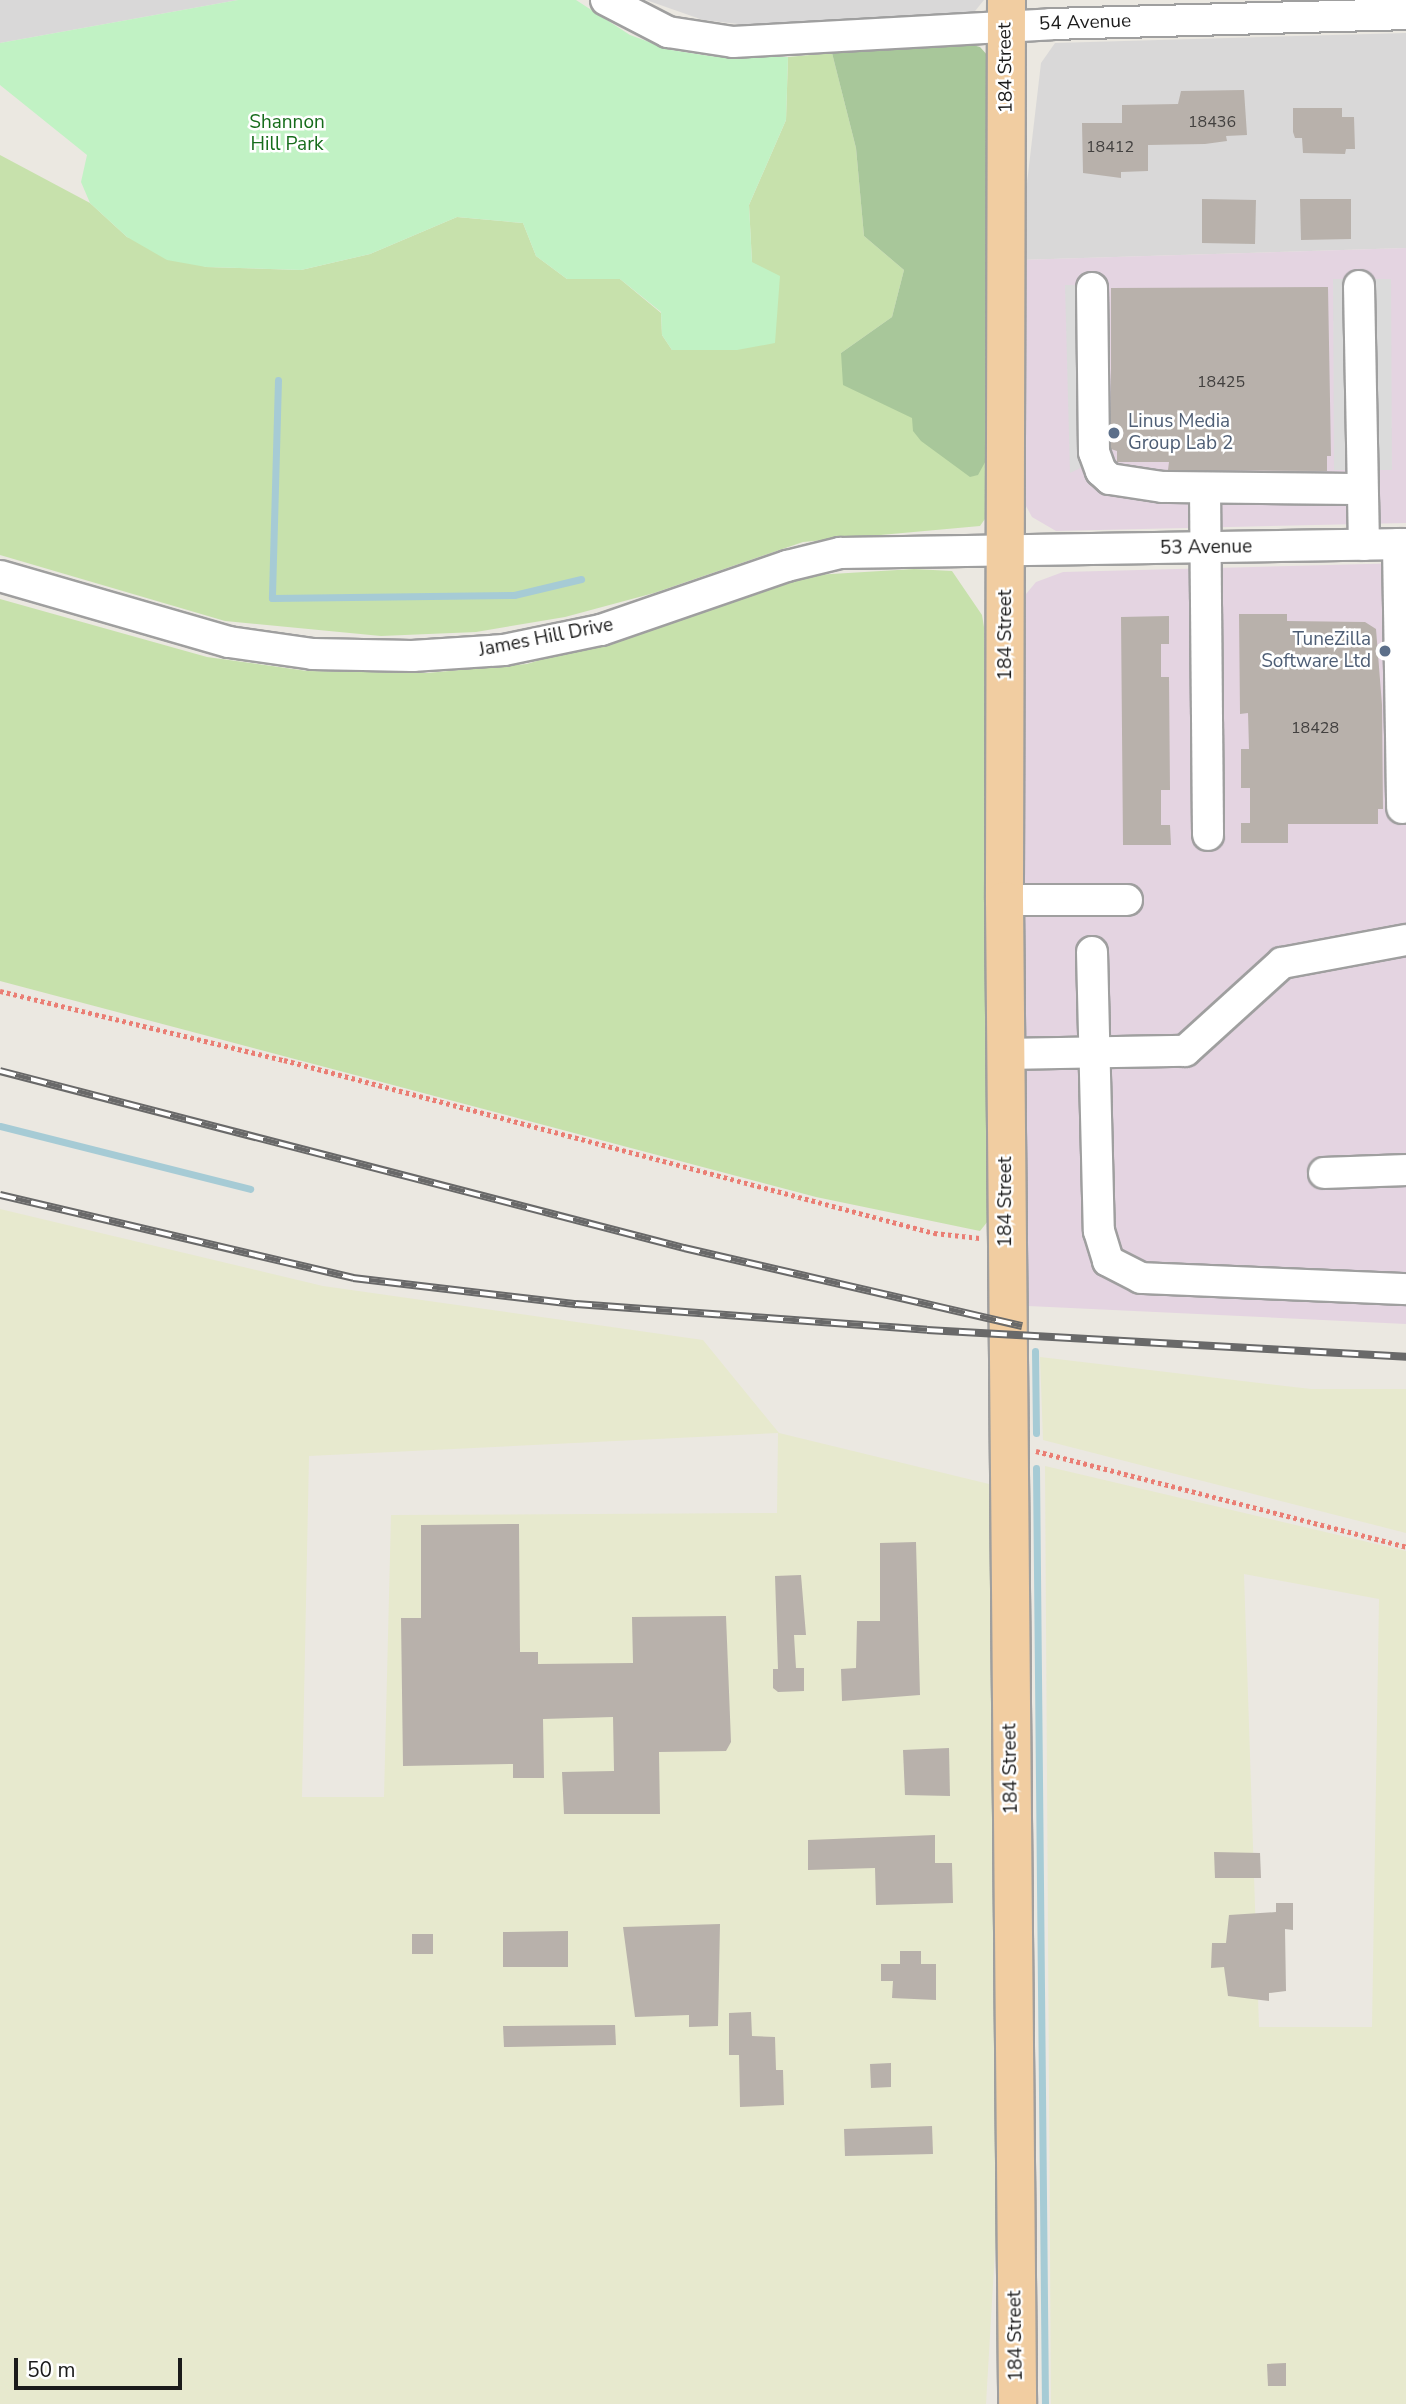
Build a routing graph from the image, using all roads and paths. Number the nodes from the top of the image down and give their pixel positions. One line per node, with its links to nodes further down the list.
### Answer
1 (606, 0): 3 (street, 54 Avenue)
2 (1303, 9): 3 (street, 54 Avenue); 4 (street, 54 Avenue)
3 (1006, 13): 12 (main road, 184 Street)
4 (1406, 15)
5 (1359, 286): 8 (street)
6 (1092, 288): 7 (street)
7 (1205, 488): 8 (street); 11 (street)
8 (1362, 489): 10 (street)
9 (1402, 544): 10 (street, 53 Avenue); 14 (street)
10 (1364, 545): 11 (street, 53 Avenue)
11 (1206, 548): 12 (street, 53 Avenue); 15 (street)
12 (1006, 552): 13 (street, James Hill Drive); 16 (main road, 184 Street)
13 (0, 576)
14 (1402, 808)
15 (1208, 835)
16 (1004, 900): 17 (street); 21 (main road, 184 Street)
17 (1126, 900)
18 (1406, 940): 22 (street)
19 (1092, 951): 22 (street)
20 (0, 991): 25 (path)
21 (1005, 1054): 22 (street); 27 (main road, 184 Street)
22 (1094, 1055): 26 (street)
23 (1406, 1170): 24 (street)
24 (1324, 1173)
25 (987, 1239)
26 (1406, 1289)
27 (1008, 1443): 28 (path); 29 (main road, 184 Street)
28 (1406, 1547)
29 (1017, 2404)

